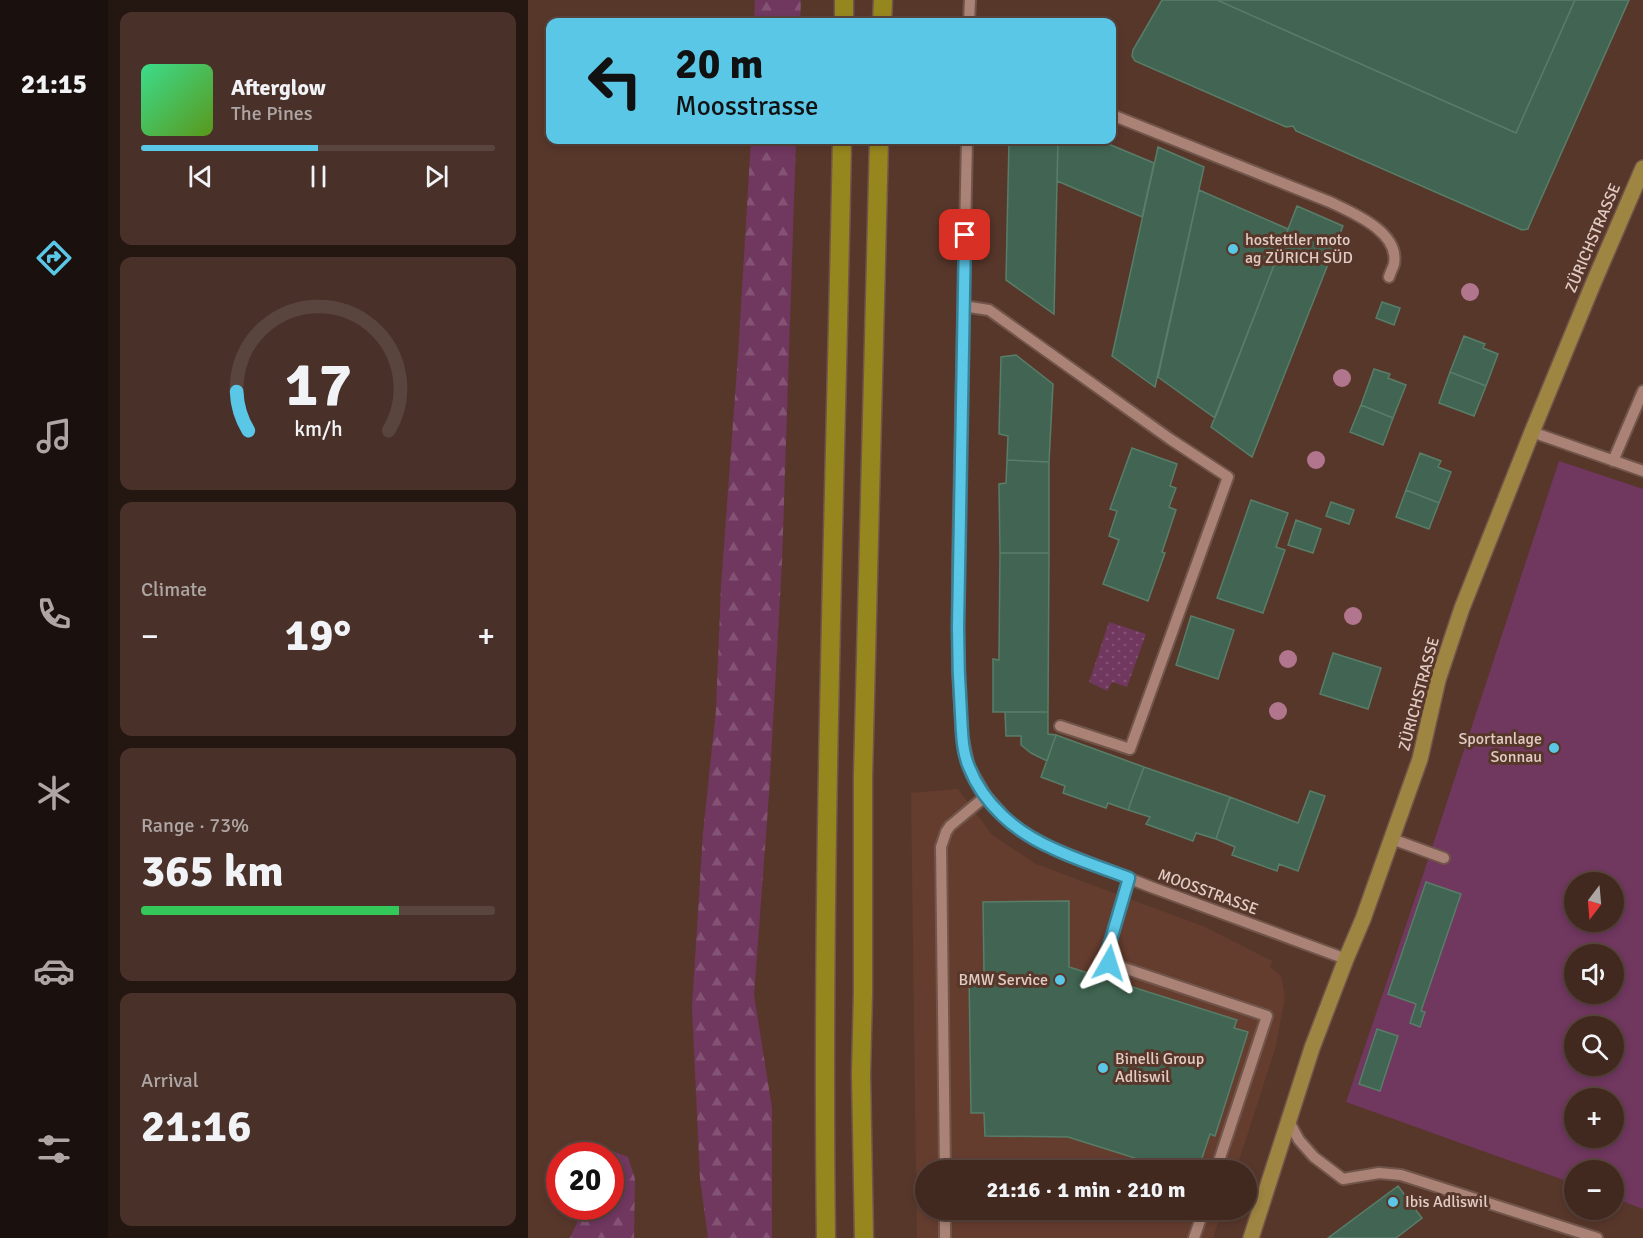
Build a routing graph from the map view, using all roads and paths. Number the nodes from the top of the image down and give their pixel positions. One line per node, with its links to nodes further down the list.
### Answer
1 (844, 0): 4 (highway)
2 (883, 0): 5 (highway)
3 (970, 0): 6 (street)
4 (844, 18)
5 (882, 18)
6 (969, 18)
7 (1116, 117): 12 (street)
8 (842, 144): 27 (highway)
9 (879, 144): 32 (highway)
10 (967, 144): 13 (street, MOOSSTRASSE)
11 (1643, 168): 15 (main road, ZÜRICHSTRASSE)
12 (1389, 277)
13 (963, 306): 18 (street); 19 (street, MOOSSTRASSE)
14 (1643, 391): 16 (street)
15 (1532, 432): 16 (street); 20 (main road, ZÜRICHSTRASSE)
16 (1613, 461): 17 (street)
17 (1643, 471)
18 (1060, 726)
19 (986, 796): 22 (street, MOOSSTRASSE); 25 (street)
20 (1392, 839): 21 (street); 23 (main road, ZÜRICHSTRASSE)
21 (1444, 858)
22 (1129, 878): 23 (street, MOOSSTRASSE); 26 (street)
23 (1346, 959): 24 (main road, ZÜRICHSTRASSE)
24 (1288, 1120): 35 (main road, ZÜRICHSTRASSE); 36 (street)
25 (945, 1160)
26 (1219, 1160)
27 (825, 1181): 30 (highway); 31 (highway)
28 (945, 1220): 33 (street)
29 (1200, 1220): 34 (street)
30 (817, 1238)
31 (826, 1238)
32 (864, 1238)
33 (945, 1238)
34 (1194, 1238)
35 (1251, 1238)
36 (1597, 1238)

